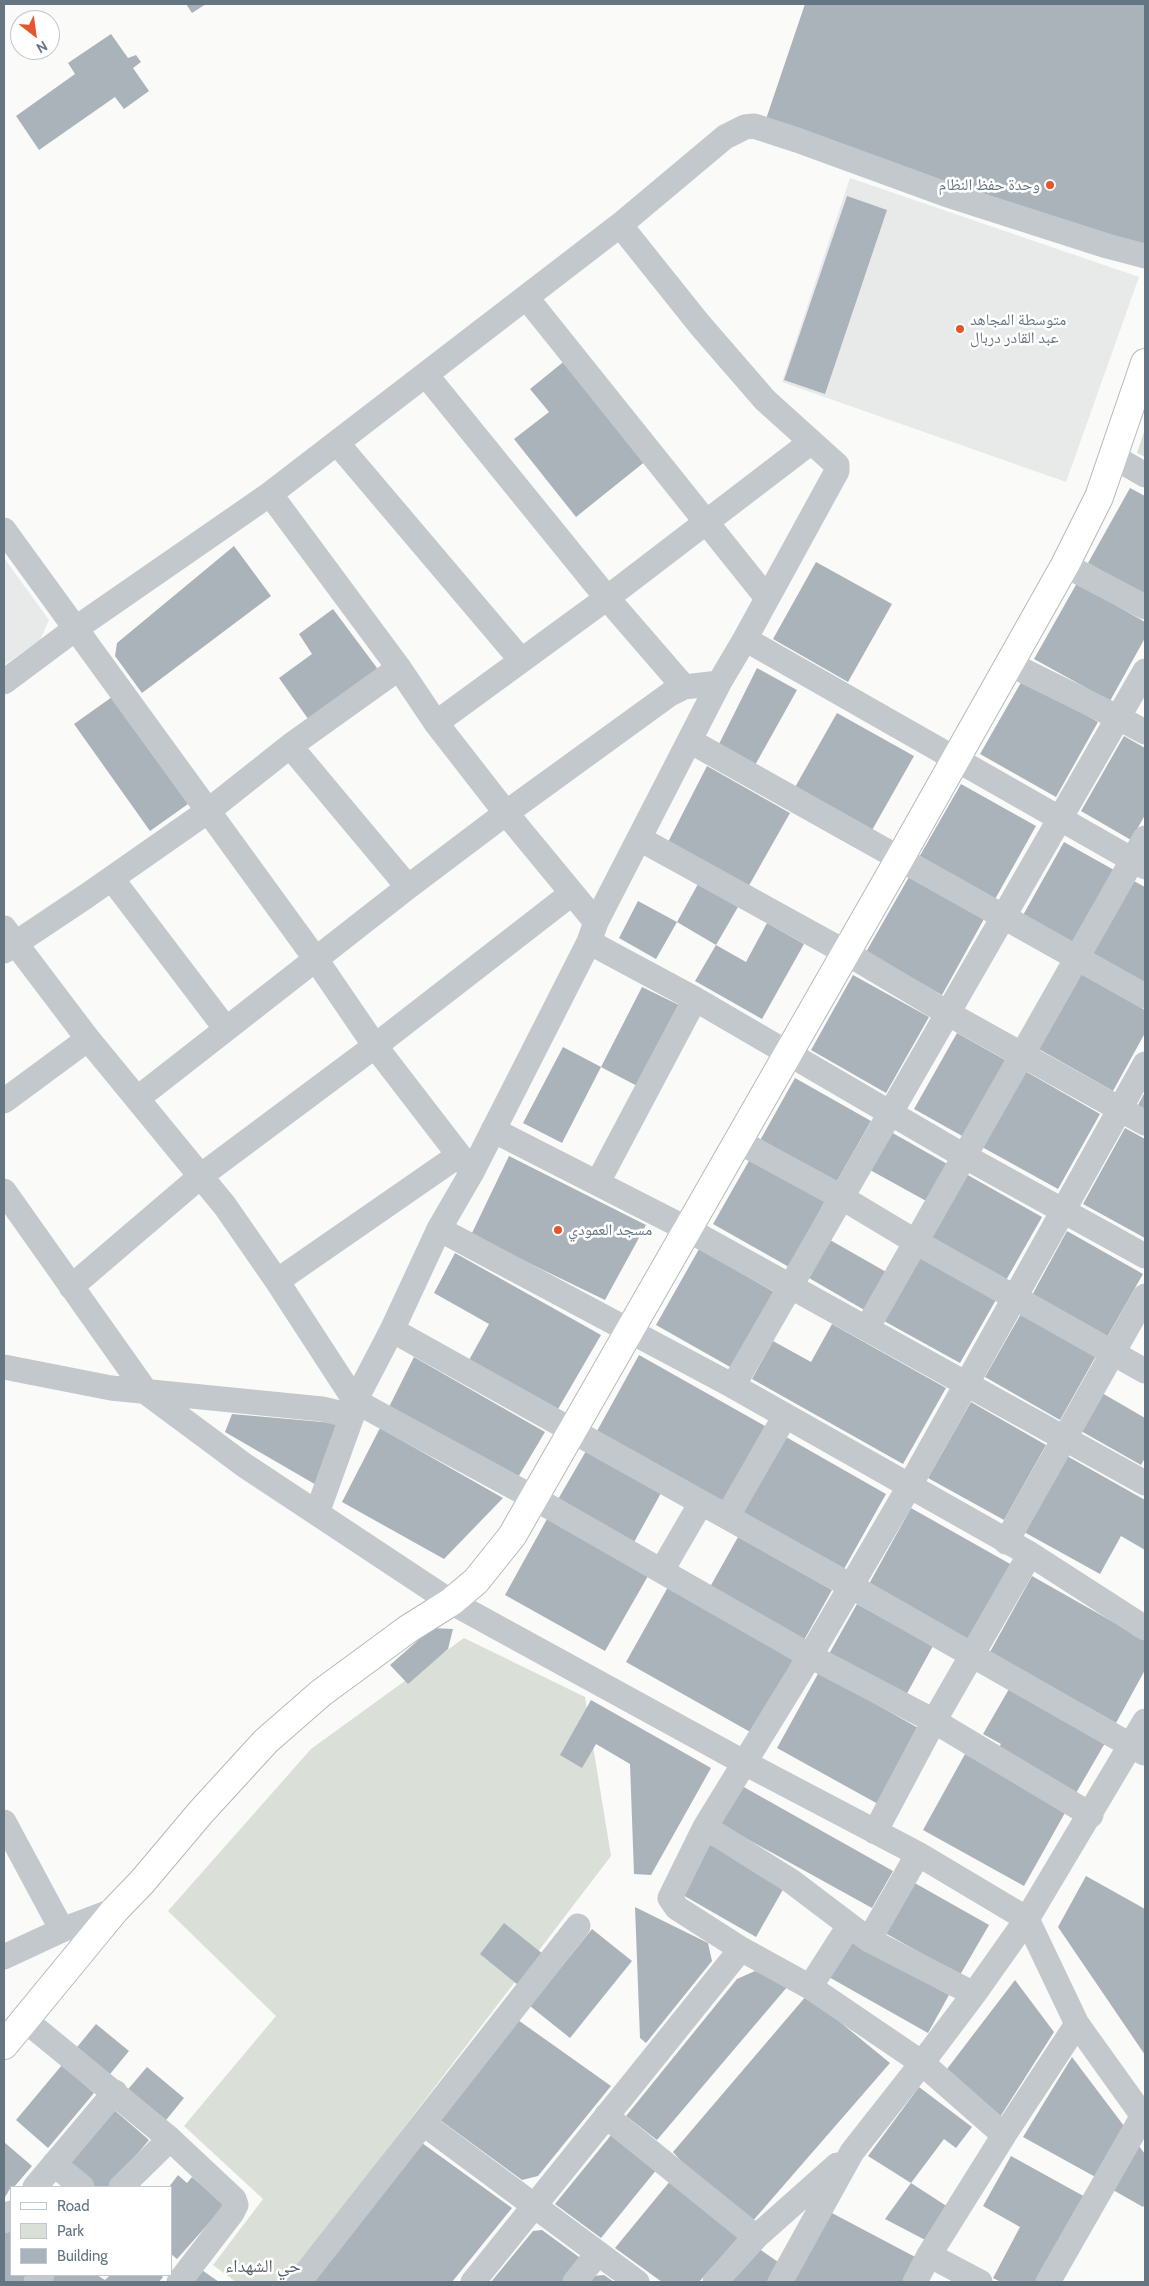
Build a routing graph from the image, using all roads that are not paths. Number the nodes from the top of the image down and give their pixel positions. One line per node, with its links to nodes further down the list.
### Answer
1 (620, 225): 2 (street); 3 (street); 6 (street)
2 (1145, 256)
3 (526, 297): 5 (street); 11 (street)
4 (1145, 363): 8 (main road)
5 (426, 375): 7 (street); 14 (street)
6 (811, 442): 11 (street); 15 (street)
7 (338, 443): 10 (street); 19 (street)
8 (1114, 458): 9 (street); 13 (main road)
9 (1145, 475)
10 (270, 494): 17 (street); 21 (street)
11 (708, 522): 14 (street); 15 (street)
12 (4, 530): 17 (street)
13 (1065, 565): 16 (street); 20 (main road)
14 (607, 598): 19 (street); 25 (street)
15 (768, 598): 18 (street)
16 (1145, 607)
17 (75, 628): 23 (street); 32 (street)
18 (745, 639): 24 (street); 31 (street)
19 (521, 660): 27 (street)
20 (1008, 663): 26 (street); 31 (main road)
21 (399, 668): 27 (street); 30 (street)
22 (1145, 670): 26 (street)
23 (4, 682)
24 (719, 683): 25 (street); 29 (street)
25 (684, 687): 33 (street)
26 (1119, 718): 28 (street); 34 (street)
27 (436, 723): 33 (street)
28 (1145, 732)
29 (690, 741): 36 (street); 37 (street)
30 (290, 746): 32 (street); 40 (street)
31 (956, 760): 34 (street); 37 (main road)
32 (208, 811): 39 (street); 46 (street)
33 (506, 813): 40 (street); 41 (street)
34 (1061, 817): 38 (street); 42 (street)
35 (1145, 838): 38 (street)
36 (640, 840): 43 (street); 45 (street)
37 (900, 858): 42 (street); 45 (main road)
38 (1139, 863): 47 (street)
39 (112, 879): 44 (street); 51 (street)
40 (408, 887): 46 (street)
41 (571, 894): 43 (street); 53 (street)
42 (1004, 918): 47 (street); 50 (street)
43 (592, 932): 49 (street); 62 (street)
44 (7, 941): 52 (street)
45 (845, 952): 50 (street); 54 (main road)
46 (315, 958): 51 (street); 53 (street)
47 (1075, 959): 48 (street); 55 (street)
48 (1145, 996)
49 (695, 999): 54 (street); 67 (street)
50 (948, 1014): 55 (street); 60 (street)
51 (226, 1029): 57 (street)
52 (88, 1039): 57 (street); 58 (street)
53 (375, 1046): 65 (street); 66 (street)
54 (787, 1054): 60 (street); 63 (main road)
55 (1021, 1054): 59 (street); 64 (street)
56 (1145, 1064): 59 (street)
57 (138, 1098): 66 (street)
58 (4, 1101)
59 (1120, 1108): 61 (street); 70 (street)
60 (890, 1114): 64 (street); 69 (street)
61 (1145, 1123)
62 (493, 1130): 65 (street); 67 (street)
63 (738, 1141): 69 (street); 72 (main road)
64 (964, 1156): 70 (street); 73 (street)
65 (466, 1164): 71 (street); 75 (street)
66 (202, 1176): 75 (street); 77 (street)
67 (598, 1182): 72 (street)
68 (4, 1191): 77 (street)
69 (841, 1197): 73 (street); 76 (street)
70 (1064, 1210): 74 (street); 79 (street)
71 (440, 1229): 81 (street); 82 (street)
72 (687, 1229): 76 (street); 82 (main road)
73 (916, 1242): 79 (street); 80 (street)
74 (1145, 1256)
75 (277, 1281): 89 (street)
76 (790, 1286): 80 (street); 87 (street)
77 (71, 1287): 88 (street)
78 (1145, 1296): 83 (street)
79 (1015, 1297): 83 (street); 86 (street)
80 (867, 1328): 86 (street)
81 (392, 1330): 89 (street); 91 (street)
82 (631, 1330): 87 (street); 91 (main road)
83 (1114, 1354): 85 (street); 92 (street)
84 (4, 1367): 88 (street)
85 (1145, 1371)
86 (968, 1383): 92 (street); 94 (street)
87 (734, 1386): 90 (street)
88 (147, 1393): 89 (street); 97 (street)
89 (353, 1408): 95 (street); 97 (street)
90 (785, 1416): 94 (street); 98 (street)
91 (573, 1430): 95 (main road); 96 (street)
92 (1065, 1437): 93 (street); 99 (street)
93 (1144, 1479)
94 (909, 1486): 99 (street); 102 (street)
95 (534, 1498): 101 (street); 103 (main road)
96 (701, 1503): 98 (street); 101 (street)
97 (317, 1513): 103 (street)
98 (727, 1517): 102 (street)
99 (1006, 1542): 100 (street)
100 (1030, 1554): 104 (street); 105 (street)
101 (662, 1570): 106 (street)
102 (850, 1585): 105 (street); 106 (street)
103 (452, 1602): 110 (street); 116 (main road)
104 (1145, 1628)
105 (974, 1655): 107 (street); 109 (street)
106 (810, 1656): 107 (street); 110 (street)
107 (934, 1721): 111 (street); 114 (street)
108 (1145, 1721): 109 (street)
109 (1138, 1749): 111 (street)
110 (743, 1762): 113 (street); 114 (street)
111 (1091, 1814): 117 (street)
112 (4, 1822): 119 (street)
113 (705, 1827): 120 (street); 121 (street)
114 (874, 1832): 115 (street)
115 (918, 1854): 117 (street); 120 (street)
116 (115, 1910): 119 (street); 125 (main road)
117 (1027, 1919): 124 (street); 126 (street)
118 (578, 1926): 132 (street)
119 (62, 1930): 122 (street)
120 (859, 1933): 123 (street); 124 (street)
121 (741, 1949): 123 (street); 130 (street)
122 (4, 1957)
123 (810, 1987): 128 (street)
124 (974, 1994): 128 (street)
125 (25, 2020): 127 (main road); 129 (street)
126 (1077, 2024): 131 (street); 133 (street)
127 (4, 2045)
128 (922, 2063): 133 (street); 135 (street)
129 (115, 2092): 134 (street); 136 (street)
130 (606, 2116): 140 (street); 141 (street)
131 (1144, 2116): 153 (street)
132 (424, 2124): 140 (street); 145 (street)
133 (1004, 2135): 143 (street)
134 (170, 2138): 139 (street); 144 (street)
135 (852, 2152): 141 (street); 150 (street)
136 (54, 2164): 137 (street); 138 (street)
137 (36, 2186)
138 (81, 2186)
139 (122, 2186)
140 (534, 2206): 142 (street); 146 (street)
141 (756, 2237): 149 (street)
142 (598, 2253): 147 (street); 148 (street)
143 (929, 2255): 151 (street); 152 (street)
144 (179, 2282)
145 (299, 2282)
146 (473, 2282)
147 (575, 2282)
148 (637, 2282)
149 (714, 2282)
150 (780, 2282)
151 (915, 2282)
152 (980, 2282)
153 (1048, 2282)

